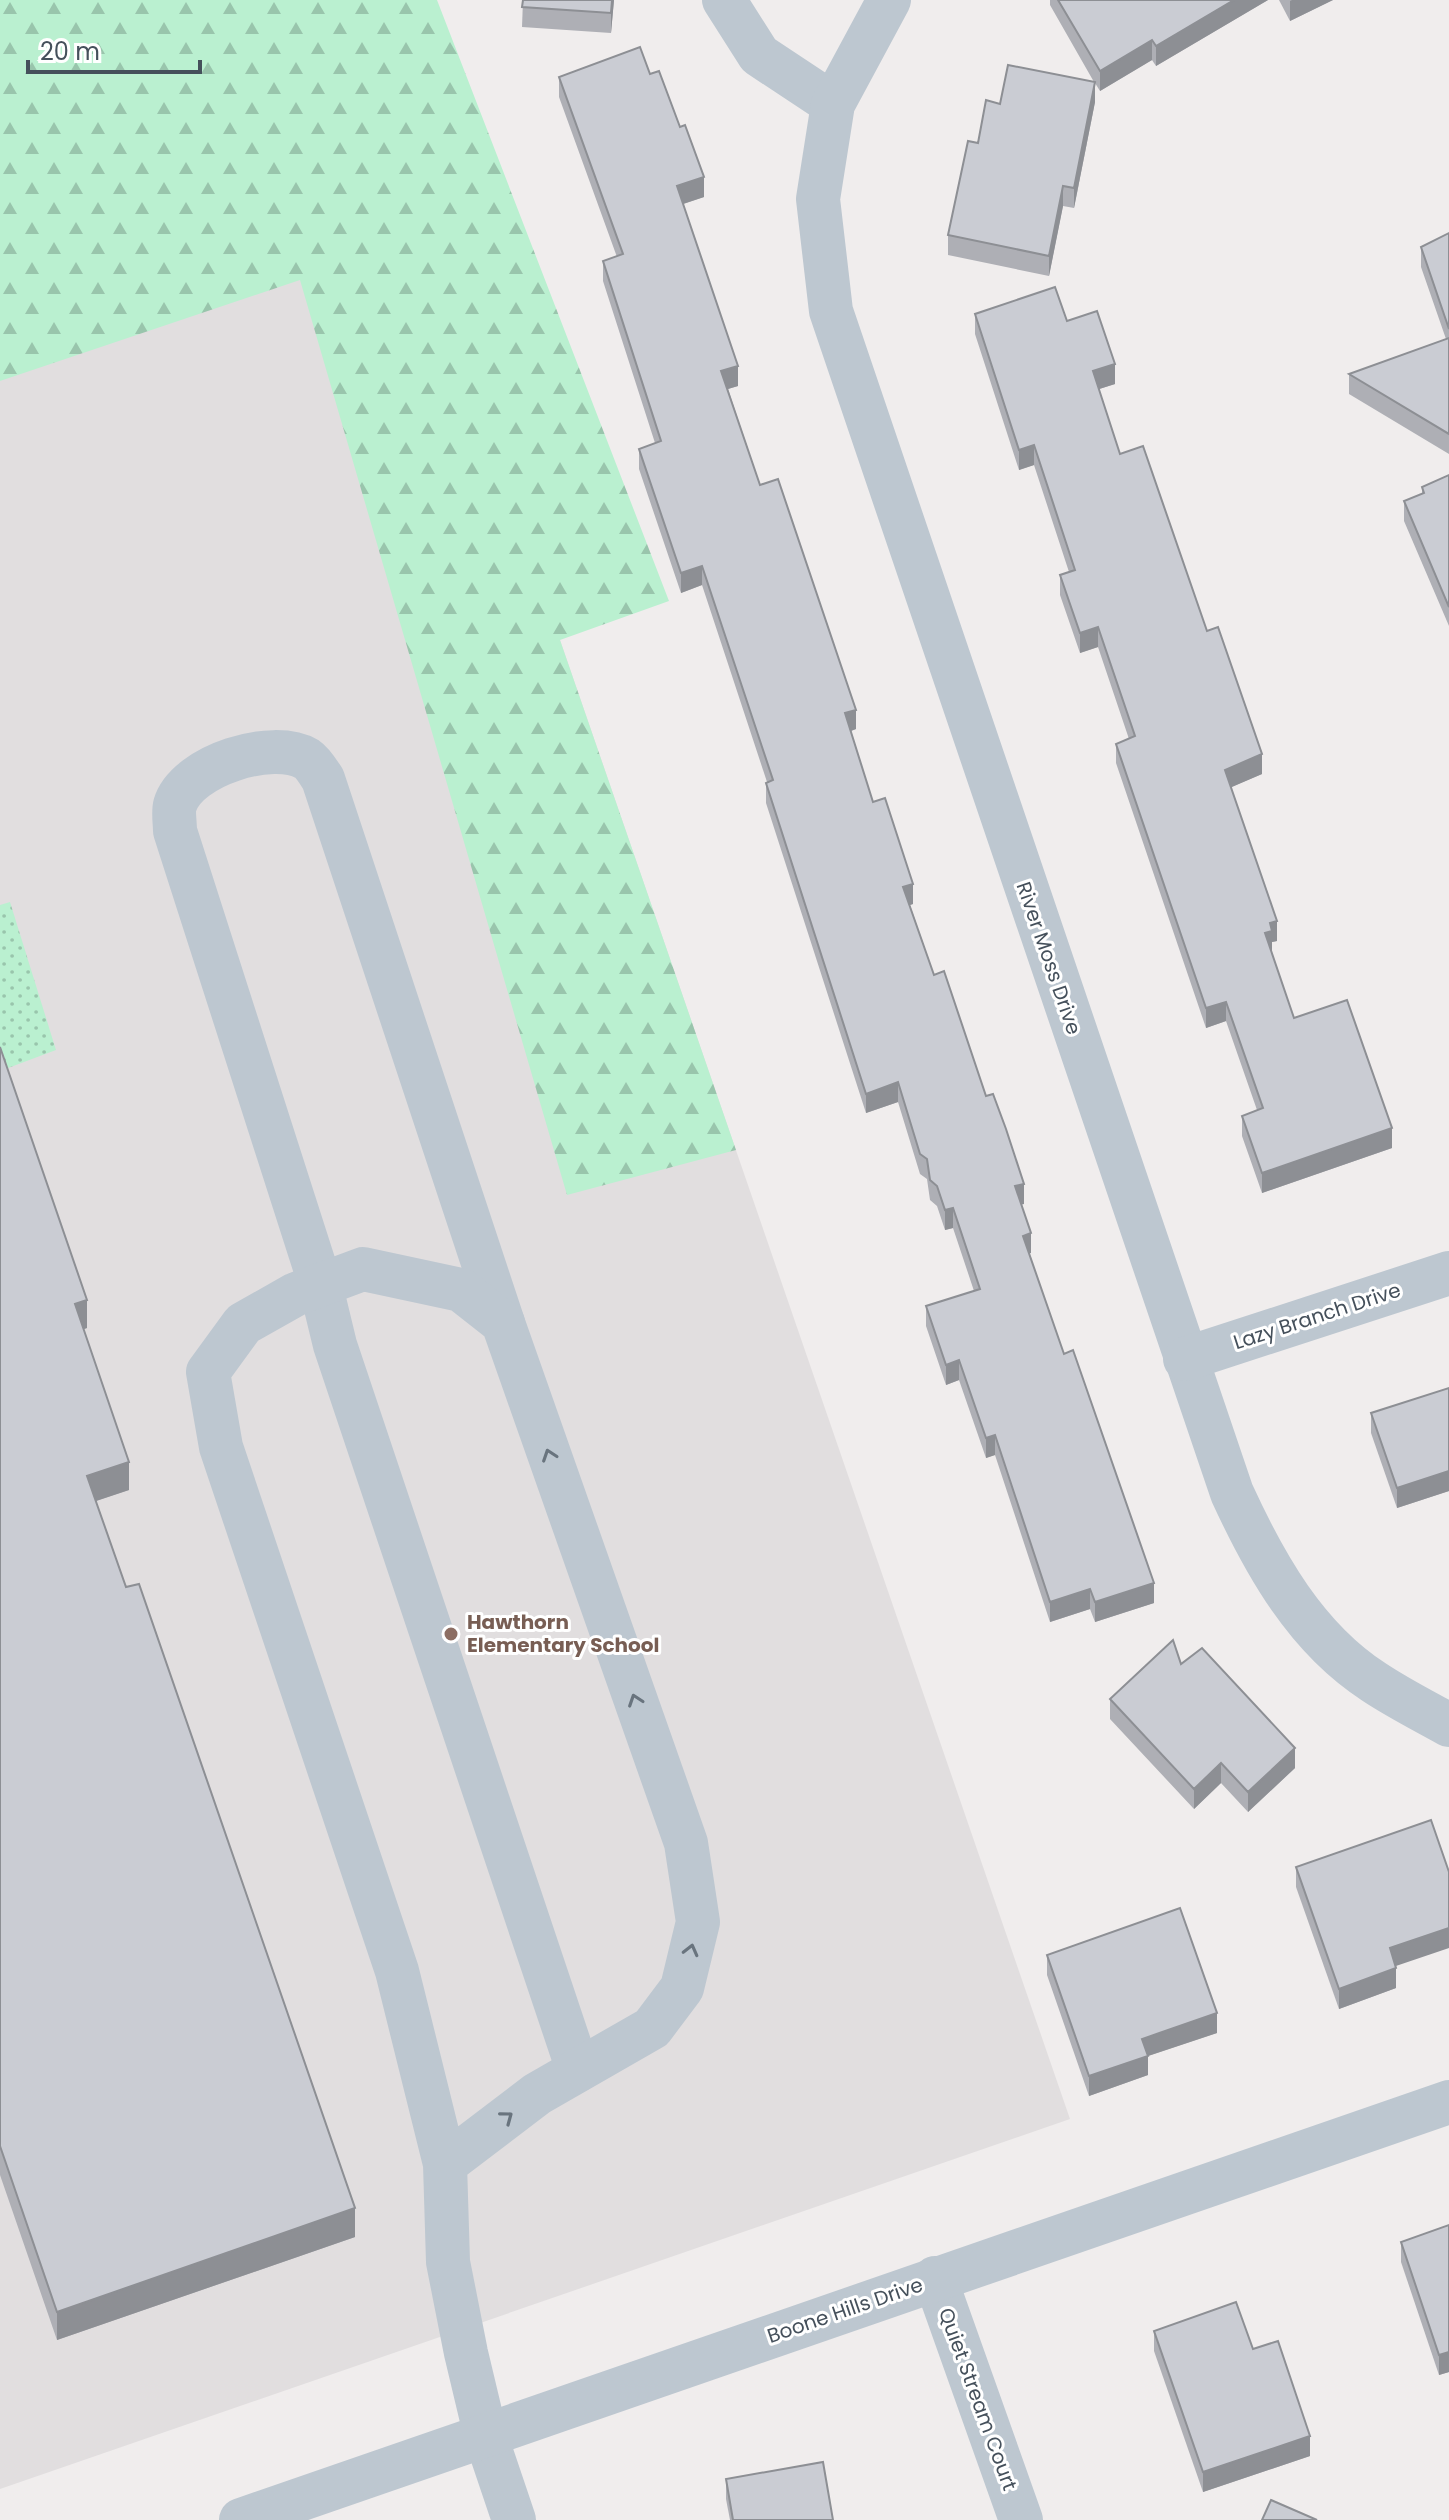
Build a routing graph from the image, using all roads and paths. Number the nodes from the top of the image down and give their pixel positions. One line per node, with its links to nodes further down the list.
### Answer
1 (724, 0): 3 (street)
2 (889, 0): 3 (street, River Moss Drive)
3 (833, 104): 7 (street, River Moss Drive)
4 (1449, 1273): 7 (street, Lazy Branch Drive)
5 (320, 1283): 6 (street); 6 (street); 9 (street); 11 (street)
6 (503, 1323): 9 (street, one-way to 6)
7 (1185, 1359): 8 (street, River Moss Drive)
8 (1449, 1725)
9 (578, 2070): 11 (street, one-way to 9)
10 (1449, 2102): 12 (street, Boone Hills Drive)
11 (445, 2164): 13 (street)
12 (935, 2278): 13 (street, Boone Hills Drive); 16 (street, Quiet Stream Court)
13 (486, 2437): 14 (street, Boone Hills Drive); 15 (street)
14 (241, 2520)
15 (514, 2520)
16 (1021, 2520)

